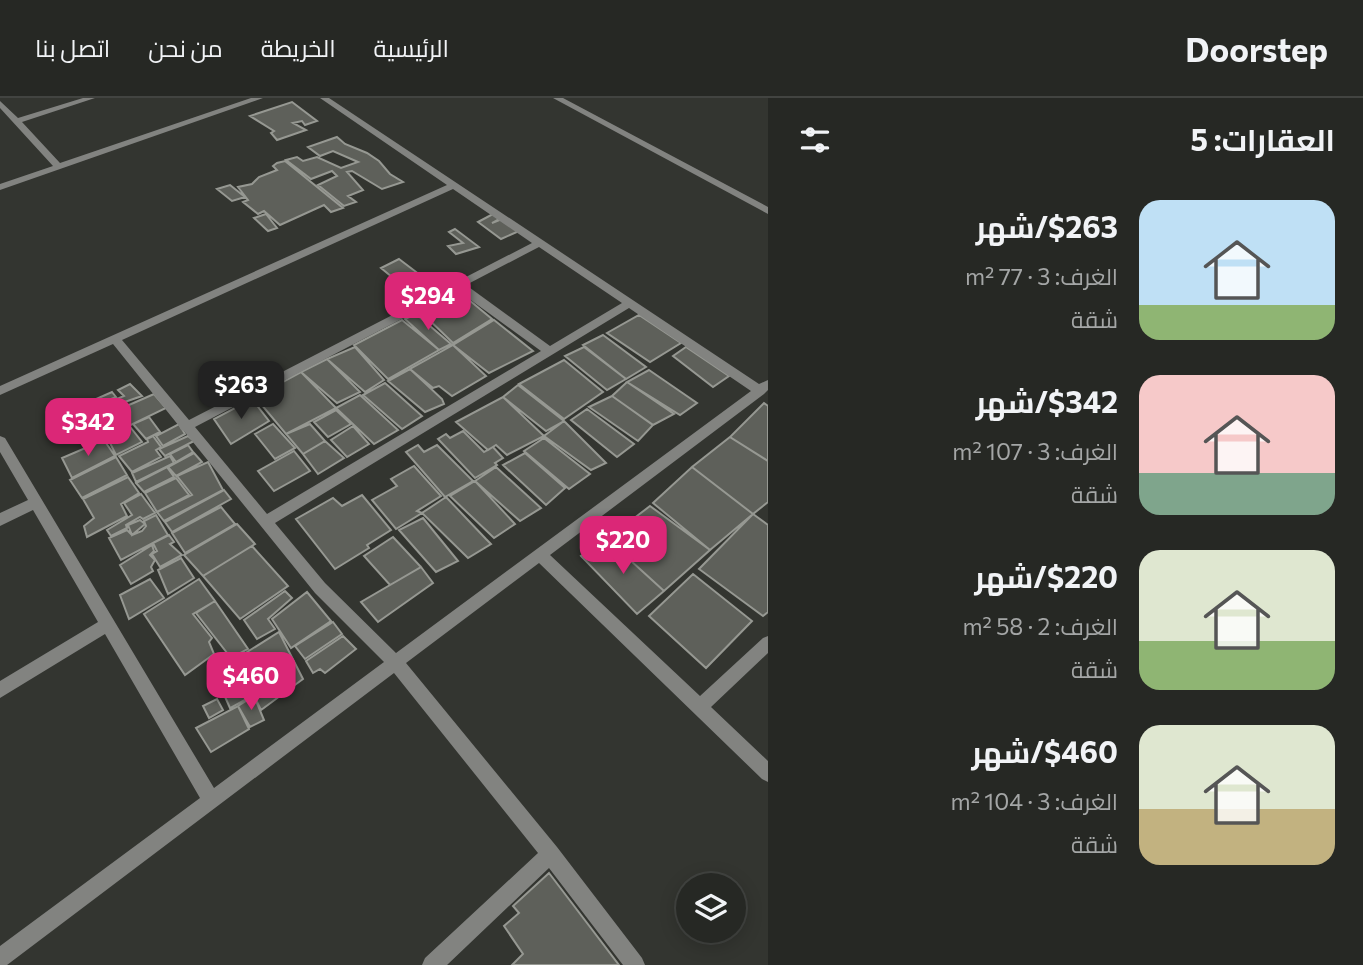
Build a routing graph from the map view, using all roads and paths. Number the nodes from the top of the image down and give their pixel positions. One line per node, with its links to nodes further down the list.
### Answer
1 (91, 98): 6 (street)
2 (259, 98): 7 (street)
3 (324, 98): 8 (street)
4 (557, 98): 10 (street)
5 (0, 103): 6 (street)
6 (17, 121): 7 (street)
7 (59, 167): 9 (street)
8 (454, 185): 11 (street); 14 (street)
9 (0, 187)
10 (768, 211)
11 (539, 243): 12 (street); 13 (street)
12 (458, 285): 15 (street); 18 (street)
13 (630, 303): 15 (street); 16 (street)
14 (115, 339): 17 (street); 18 (street)
15 (550, 352): 22 (street)
16 (764, 387): 23 (street)
17 (0, 391)
18 (185, 427): 22 (street)
19 (0, 441): 20 (street)
20 (36, 502): 21 (street); 24 (street)
21 (0, 520)
22 (266, 522): 26 (street)
23 (541, 555): 26 (street); 28 (street)
24 (108, 624): 27 (street); 30 (street)
25 (768, 643): 28 (street)
26 (396, 663): 30 (street); 31 (street)
27 (0, 690)
28 (700, 707): 29 (street)
29 (768, 773)
30 (211, 800): 32 (street)
31 (550, 854): 33 (street); 34 (street)
32 (0, 958)
33 (432, 965)
34 (635, 965)

